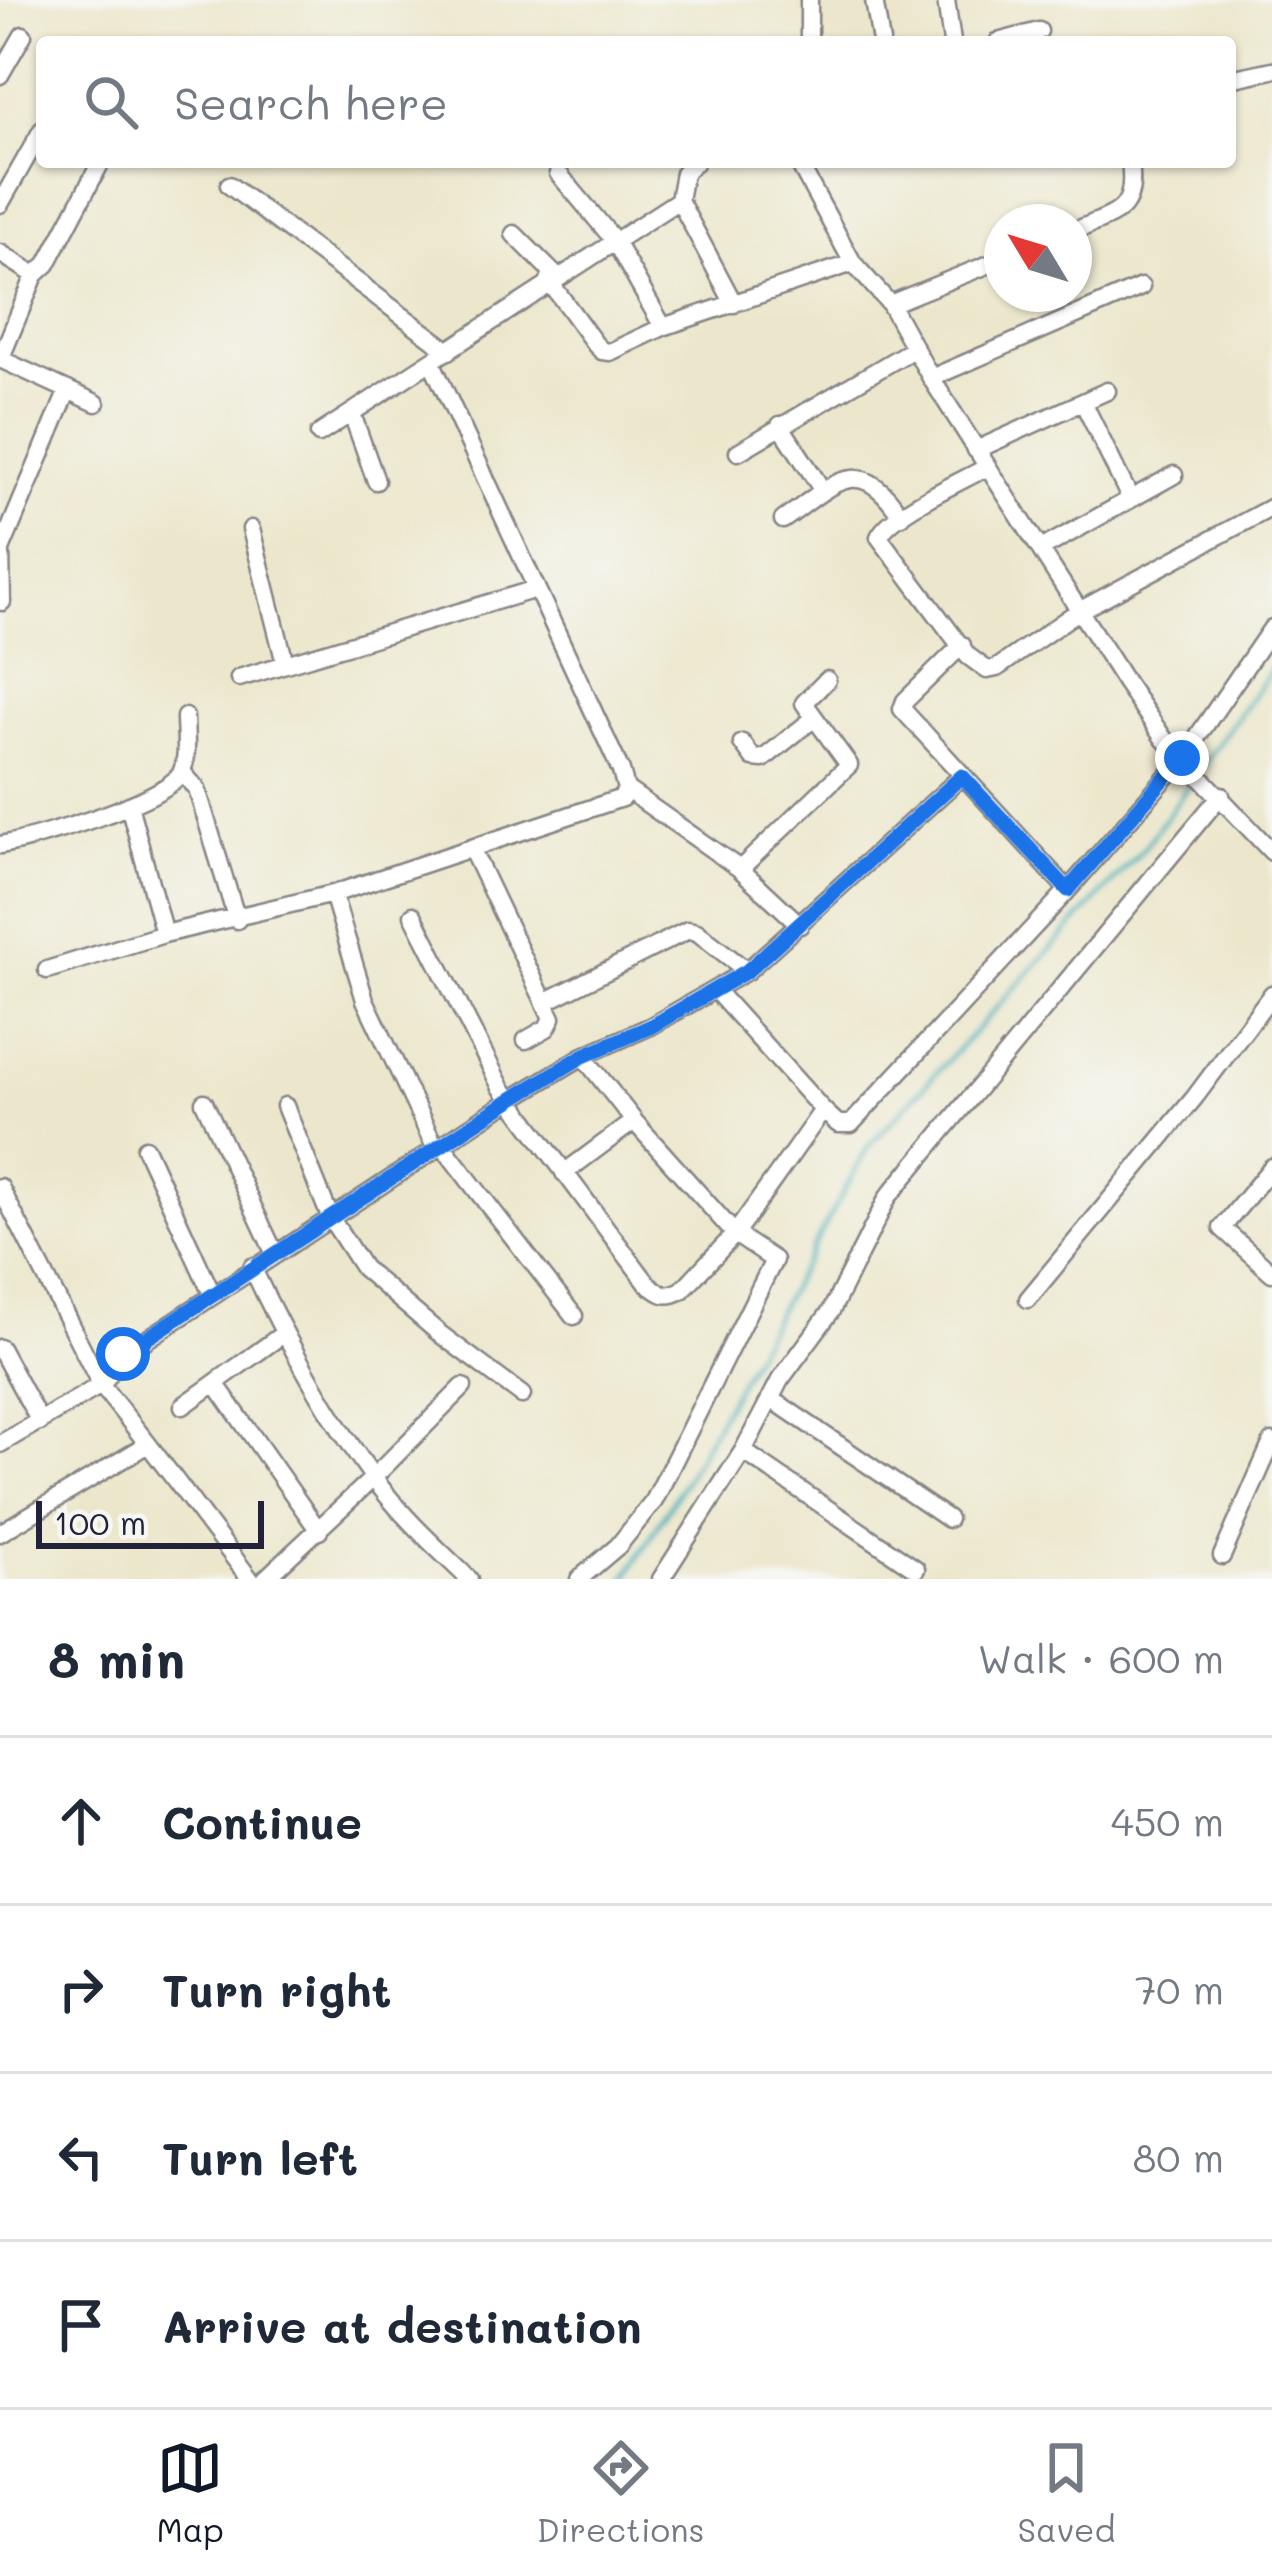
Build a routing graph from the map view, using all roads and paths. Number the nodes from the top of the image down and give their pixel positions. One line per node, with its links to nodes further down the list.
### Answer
1 (809, 0): 6 (street)
2 (874, 0): 7 (street)
3 (946, 0): 8 (street)
4 (1039, 31): 9 (street)
5 (23, 35): 11 (street)
6 (809, 36)
7 (879, 36)
8 (951, 36)
9 (1020, 36)
10 (1272, 70): 12 (street)
11 (0, 75)
12 (1236, 78)
13 (36, 141): 21 (street)
14 (98, 168): 28 (street)
15 (689, 168): 20 (street)
16 (802, 168): 26 (street)
17 (1131, 168): 22 (street)
18 (558, 173): 24 (street)
19 (229, 185): 35 (street)
20 (679, 200): 24 (street); 31 (street)
21 (0, 204)
22 (1092, 223)
23 (514, 234): 29 (street)
24 (614, 240): 29 (street); 33 (street)
25 (0, 253): 28 (street)
26 (854, 263): 31 (street); 32 (street)
27 (984, 266): 32 (street)
28 (34, 275): 36 (street)
29 (553, 279): 33 (street); 35 (street)
30 (1141, 287): 38 (street)
31 (734, 304): 33 (street)
32 (890, 304): 34 (street)
33 (663, 327)
34 (915, 348): 38 (street); 44 (street)
35 (449, 350): 37 (street)
36 (0, 360): 39 (street)
37 (432, 363): 43 (street); 59 (street)
38 (931, 378): 46 (street)
39 (68, 390): 42 (street); 58 (street)
40 (1107, 391): 41 (street)
41 (1083, 402): 46 (street); 52 (street)
42 (96, 404)
43 (352, 414): 45 (street); 50 (street)
44 (780, 425): 47 (street); 51 (street)
45 (319, 434)
46 (976, 450): 48 (street)
47 (738, 452)
48 (987, 467): 54 (street); 57 (street)
49 (1174, 475): 52 (street)
50 (376, 481)
51 (823, 490): 54 (street); 55 (street)
52 (1130, 498): 57 (street)
53 (1272, 507): 61 (street)
54 (902, 516): 63 (street)
55 (783, 520)
56 (251, 529): 64 (street)
57 (1041, 549): 61 (street)
58 (0, 550): 60 (street)
59 (536, 589): 64 (street); 73 (street)
60 (2, 602)
61 (1077, 612): 63 (street); 70 (street)
62 (1272, 628): 70 (street)
63 (962, 645): 72 (street)
64 (285, 663): 65 (street)
65 (239, 678)
66 (827, 680): 68 (street)
67 (185, 717): 71 (street)
68 (814, 719): 69 (street); 79 (street)
69 (742, 743)
70 (1187, 762): 74 (street); 80 (street)
71 (182, 772): 75 (street); 83 (street)
72 (962, 776): 80 (street); 84 (street)
73 (626, 789): 77 (street); 79 (street)
74 (1218, 792): 78 (street); 117 (street)
75 (129, 805): 76 (street); 85 (street)
76 (0, 845)
77 (471, 848): 81 (street); 90 (street)
78 (1272, 851)
79 (740, 869): 84 (street)
80 (1068, 890): 96 (street)
81 (333, 894): 83 (street); 98 (street)
82 (413, 915): 93 (street)
83 (237, 920): 85 (street)
84 (800, 925): 87 (street)
85 (164, 934): 86 (street)
86 (47, 970)
87 (747, 971): 88 (street); 90 (street)
88 (716, 991): 92 (street); 96 (street)
89 (1272, 994): 109 (street)
90 (545, 1002): 91 (street)
91 (526, 1040)
92 (583, 1056): 93 (street); 97 (street)
93 (512, 1099): 98 (street); 101 (street)
94 (204, 1102): 105 (street)
95 (285, 1106): 103 (street)
96 (823, 1110): 104 (street)
97 (634, 1121): 101 (street); 104 (street)
98 (438, 1146): 103 (street); 110 (street)
99 (145, 1148): 108 (street)
100 (1272, 1168): 107 (street)
101 (564, 1173): 104 (street)
102 (0, 1187): 114 (street)
103 (330, 1216): 105 (street); 116 (street)
104 (735, 1234): 133 (street)
105 (274, 1252): 106 (street)
106 (252, 1267): 108 (street); 111 (street)
107 (1272, 1273)
108 (212, 1294): 114 (street)
109 (1028, 1299)
110 (574, 1316)
111 (283, 1334): 113 (street); 124 (street)
112 (0, 1348): 119 (street)
113 (214, 1383): 118 (street); 126 (street)
114 (101, 1384): 119 (street); 122 (street)
115 (463, 1387): 124 (street)
116 (521, 1395)
117 (770, 1398): 123 (street); 125 (street)
118 (183, 1406)
119 (40, 1422): 121 (street)
120 (1272, 1442): 128 (street)
121 (0, 1444)
122 (148, 1444): 127 (street); 130 (street)
123 (743, 1451): 129 (street); 134 (street)
124 (374, 1478): 126 (street); 132 (street)
125 (948, 1519)
126 (319, 1531): 131 (street)
127 (0, 1533)
128 (1222, 1556)
129 (916, 1569)
130 (250, 1579)
131 (265, 1579)
132 (469, 1579)
133 (579, 1579)
134 (662, 1579)

